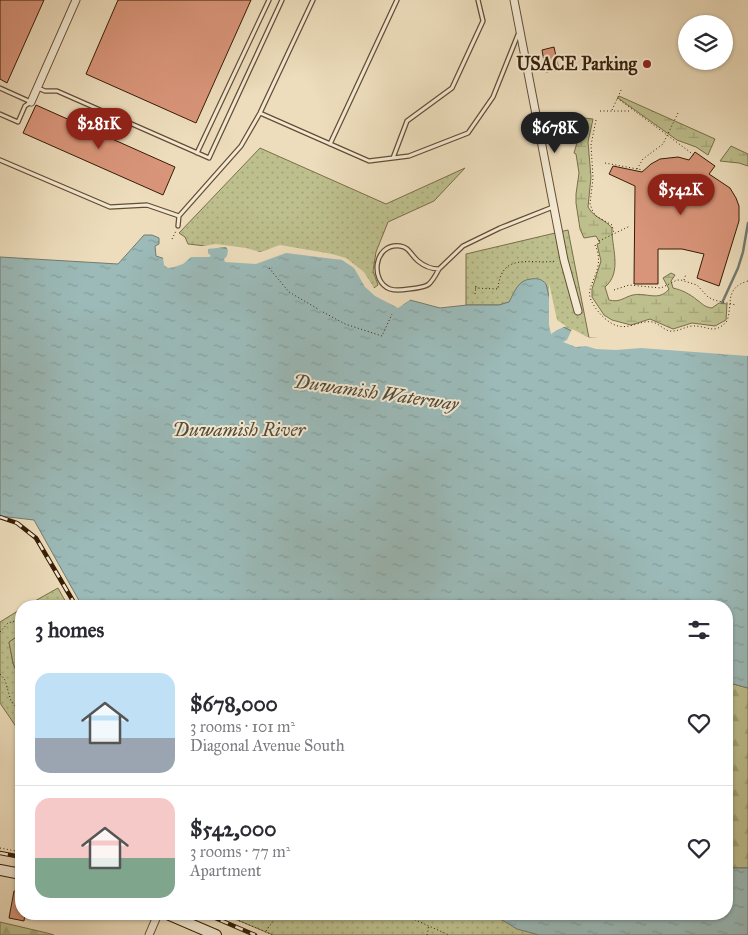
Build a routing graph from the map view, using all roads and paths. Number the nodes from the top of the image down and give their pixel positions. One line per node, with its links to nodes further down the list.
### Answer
1 (76, 0): 10 (street)
2 (269, 0): 23 (lane)
3 (282, 0): 23 (lane)
4 (312, 0): 17 (lane)
5 (397, 0): 22 (lane)
6 (478, 0): 25 (lane)
7 (514, 0): 8 (street)
8 (520, 29): 25 (lane); 30 (street)
9 (0, 88): 13 (lane)
10 (37, 88): 13 (street); 23 (lane)
11 (622, 88): 12 (path)
12 (617, 98): 15 (path); 16 (path)
13 (31, 102): 19 (lane)
14 (600, 111): 15 (path)
15 (611, 111): 16 (path)
16 (634, 111): 21 (path)
17 (260, 113): 22 (lane); 31 (lane)
18 (678, 113): 21 (path)
19 (0, 114)
20 (596, 120): 34 (path)
21 (668, 136): 24 (path); 28 (path)
22 (330, 144): 25 (lane)
23 (197, 153)
24 (694, 155)
25 (393, 158)
26 (0, 160): 31 (lane)
27 (605, 163): 28 (path)
28 (637, 169): 29 (path)
29 (643, 170)
30 (554, 206): 38 (street); 40 (lane)
31 (179, 216): 32 (lane)
32 (178, 226): 35 (path)
33 (630, 226): 34 (path)
34 (614, 234): 36 (path)
35 (172, 239)
36 (599, 241)
37 (595, 245): 50 (path)
38 (564, 260): 46 (path); 53 (street)
39 (269, 268): 52 (path)
40 (439, 269): 40 (lane)
41 (686, 274): 42 (path)
42 (684, 280): 47 (path); 50 (path)
43 (748, 281): 50 (path)
44 (476, 285): 45 (path)
45 (476, 288): 46 (path); 49 (path)
46 (485, 289): 48 (path)
47 (614, 290)
48 (485, 293)
49 (475, 294)
50 (729, 303): 51 (path)
51 (736, 305)
52 (318, 309)
53 (578, 311)
54 (323, 312): 55 (path)
55 (392, 314)
56 (15, 621): 57 (path)
57 (0, 632)
58 (0, 674): 59 (path)
59 (15, 706)
60 (0, 848): 61 (path)
61 (15, 851)
62 (0, 870): 63 (main road)
63 (15, 873)
64 (155, 920): 71 (street)
65 (181, 920): 72 (main road)
66 (237, 920): 70 (path)
67 (274, 920): 70 (path)
68 (416, 920): 69 (path)
69 (429, 926): 74 (path); 75 (path)
70 (265, 932): 73 (path)
71 (149, 935)
72 (216, 935)
73 (273, 935)
74 (427, 935)
75 (449, 935)

